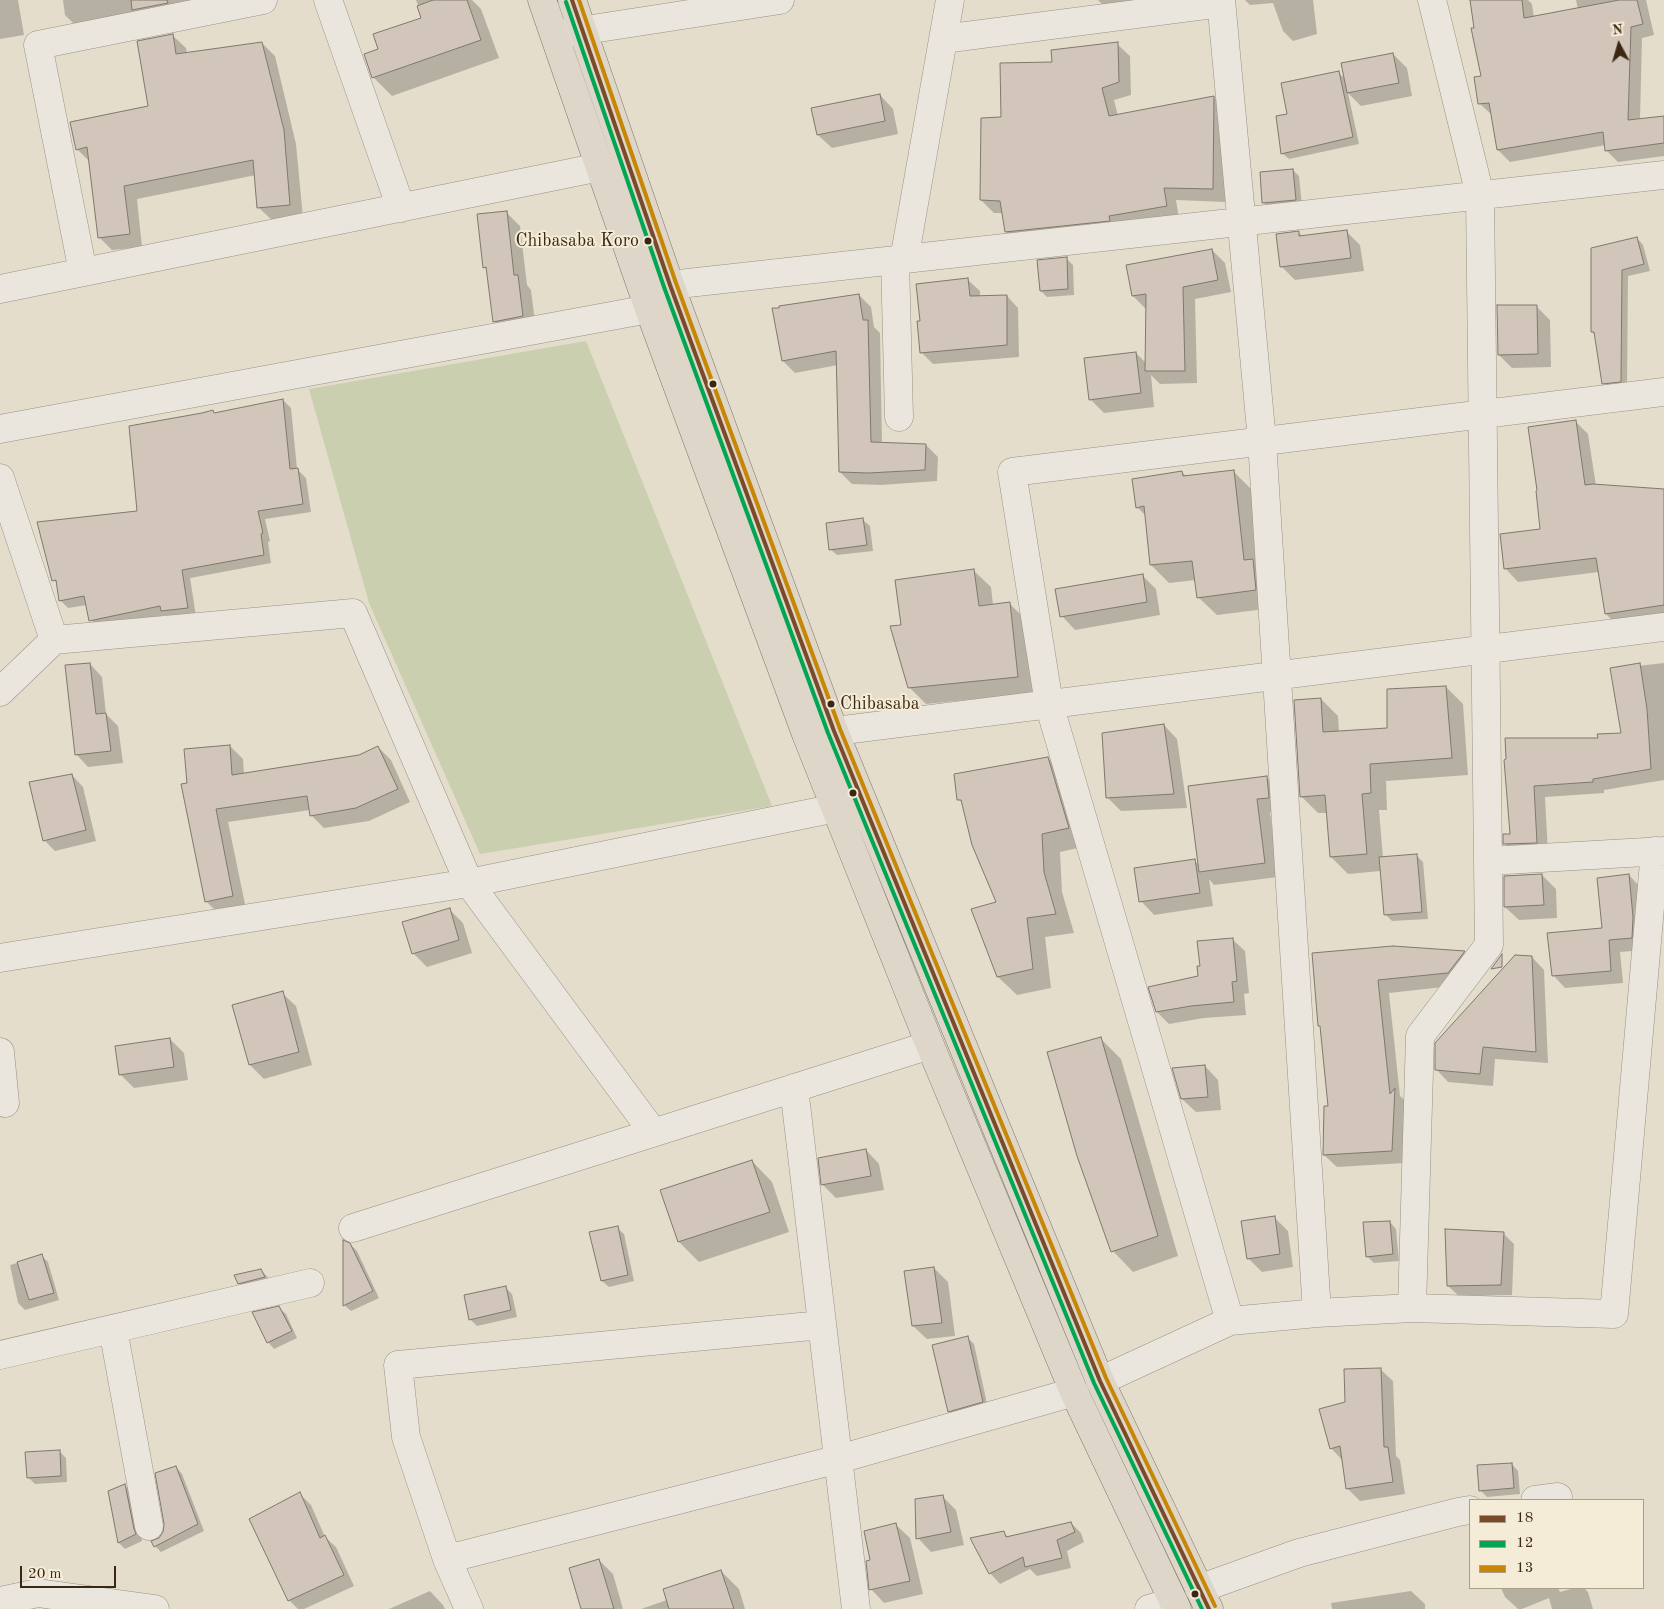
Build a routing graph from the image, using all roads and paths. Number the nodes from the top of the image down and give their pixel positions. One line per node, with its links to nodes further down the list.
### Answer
1 (263, 0): 18 (street)
2 (328, 0): 15 (street)
3 (542, 0): 10 (main road)
4 (572, 0): 9 (main road)
5 (780, 0): 9 (street)
6 (950, 0): 11 (street)
7 (1432, 0): 14 (street)
8 (1221, 1): 11 (street); 16 (street)
9 (582, 31): 10 (street); 19 (main road)
10 (555, 35): 12 (main road)
11 (943, 39): 17 (street)
12 (600, 167): 15 (street); 21 (main road)
13 (1664, 175): 14 (street)
14 (1480, 195): 16 (street); 23 (street)
15 (401, 208): 18 (street)
16 (1242, 222): 17 (street); 26 (street)
17 (900, 260): 19 (street); 24 (street)
18 (83, 272): 20 (street)
19 (670, 285): 21 (street); 35 (main road)
20 (0, 289)
21 (649, 309): 25 (street); 36 (main road)
22 (1664, 392): 23 (street)
23 (1483, 414): 26 (street); 31 (street)
24 (899, 417)
25 (0, 429)
26 (1262, 441): 32 (street); 34 (street)
27 (0, 478): 28 (street)
28 (6, 515): 30 (street)
29 (1664, 627): 31 (street)
30 (54, 640): 33 (street); 40 (street)
31 (1485, 649): 32 (street); 39 (street)
32 (1278, 675): 34 (street); 50 (street)
33 (0, 692)
34 (1049, 704): 35 (street); 51 (street)
35 (834, 731): 36 (street); 55 (main road)
36 (806, 734): 37 (main road)
37 (836, 808): 40 (street); 42 (main road)
38 (1660, 851): 39 (street); 49 (street)
39 (1488, 861): 49 (street)
40 (469, 883): 41 (street); 46 (street)
41 (0, 958)
42 (930, 1044): 44 (street); 56 (main road)
43 (0, 1052): 45 (street)
44 (794, 1088): 46 (street); 52 (street)
45 (5, 1103)
46 (653, 1132): 47 (street)
47 (353, 1228)
48 (310, 1283): 53 (street)
49 (1412, 1308): 50 (street)
50 (1317, 1313): 51 (street)
51 (1230, 1321): 55 (street)
52 (822, 1325): 57 (street); 60 (street)
53 (113, 1329): 54 (street); 59 (street)
54 (0, 1355)
55 (1100, 1380): 61 (main road)
56 (1074, 1392): 57 (street); 63 (main road)
57 (838, 1459): 60 (street); 66 (street)
58 (1469, 1510): 61 (street)
59 (149, 1526)
60 (447, 1559): 65 (street)
61 (1204, 1599)
62 (0, 1601): 64 (street)
63 (1166, 1607)
64 (155, 1609)
65 (469, 1609)
66 (856, 1609)

